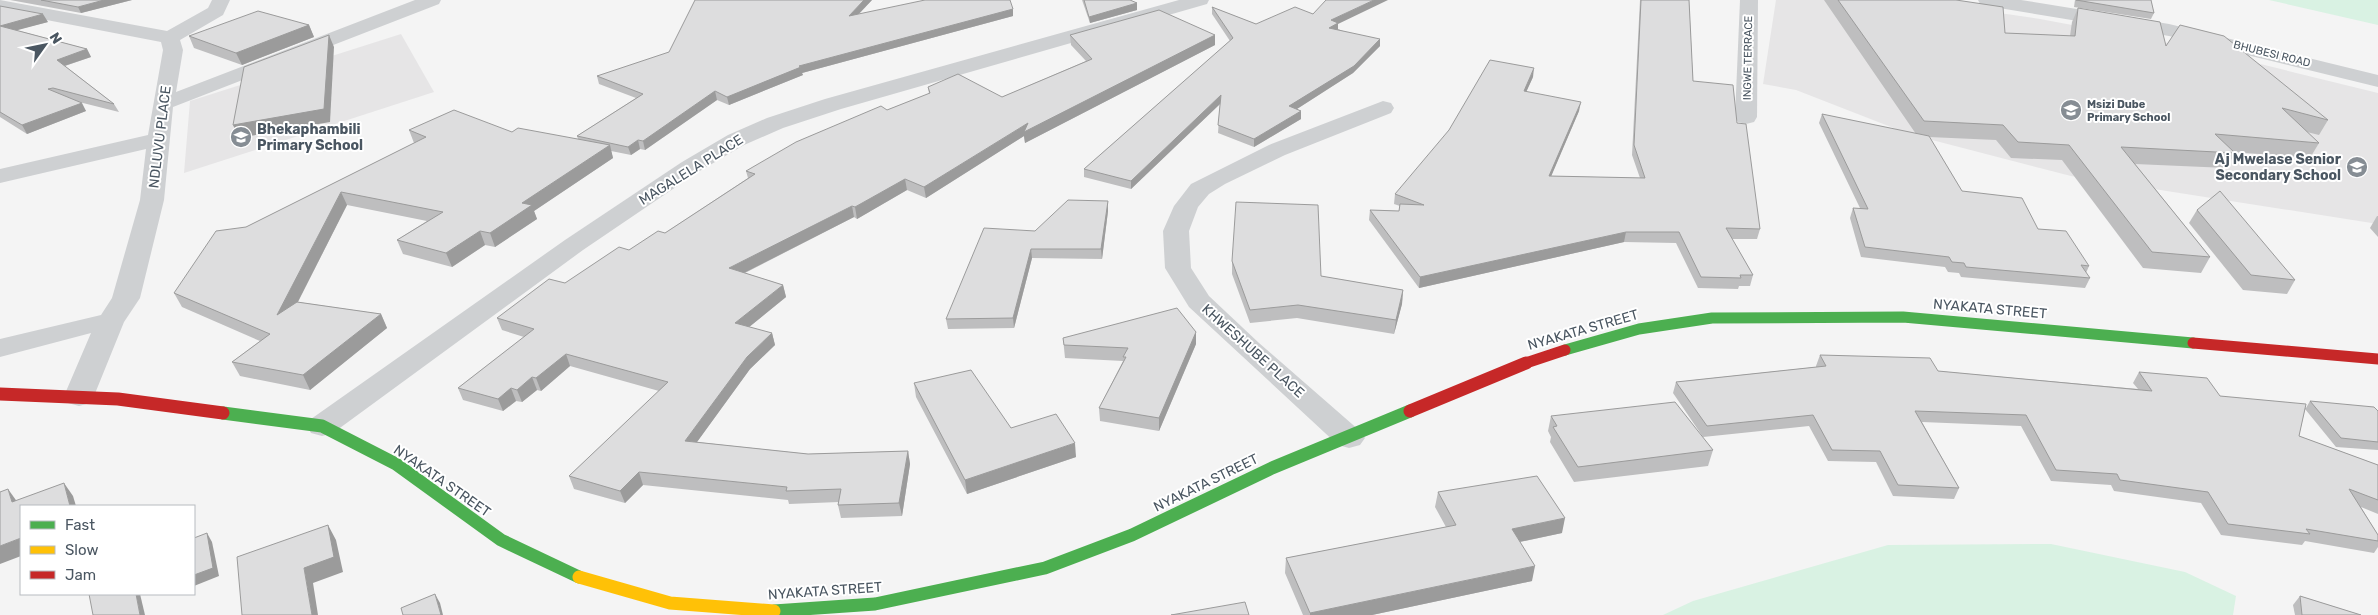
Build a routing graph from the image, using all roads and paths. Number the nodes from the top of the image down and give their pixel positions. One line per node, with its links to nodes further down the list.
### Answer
1 (221, 0): 7 (street)
2 (432, 0): 9 (street)
3 (1200, 0): 19 (street, MAGALELA PLACE)
4 (1749, 0): 11 (street, INGWE TERRACE)
5 (1987, 0): 8 (street, BHUBESI ROAD)
6 (0, 5): 7 (street)
7 (170, 38): 9 (street, NDLUVU PLACE)
8 (2378, 81)
9 (163, 103): 12 (street, NDLUVU PLACE)
10 (1383, 108): 20 (street, KHWESHUBE PLACE)
11 (1746, 117)
12 (159, 139): 13 (street); 14 (street, NDLUVU PLACE)
13 (0, 176)
14 (110, 322): 15 (street); 18 (street, NDLUVU PLACE)
15 (0, 348)
16 (2378, 360): 20 (street, NYAKATA STREET)
17 (0, 394): 18 (street, NYAKATA STREET)
18 (79, 396): 19 (street, NYAKATA STREET)
19 (322, 426): 20 (street, NYAKATA STREET)
20 (1349, 438)

